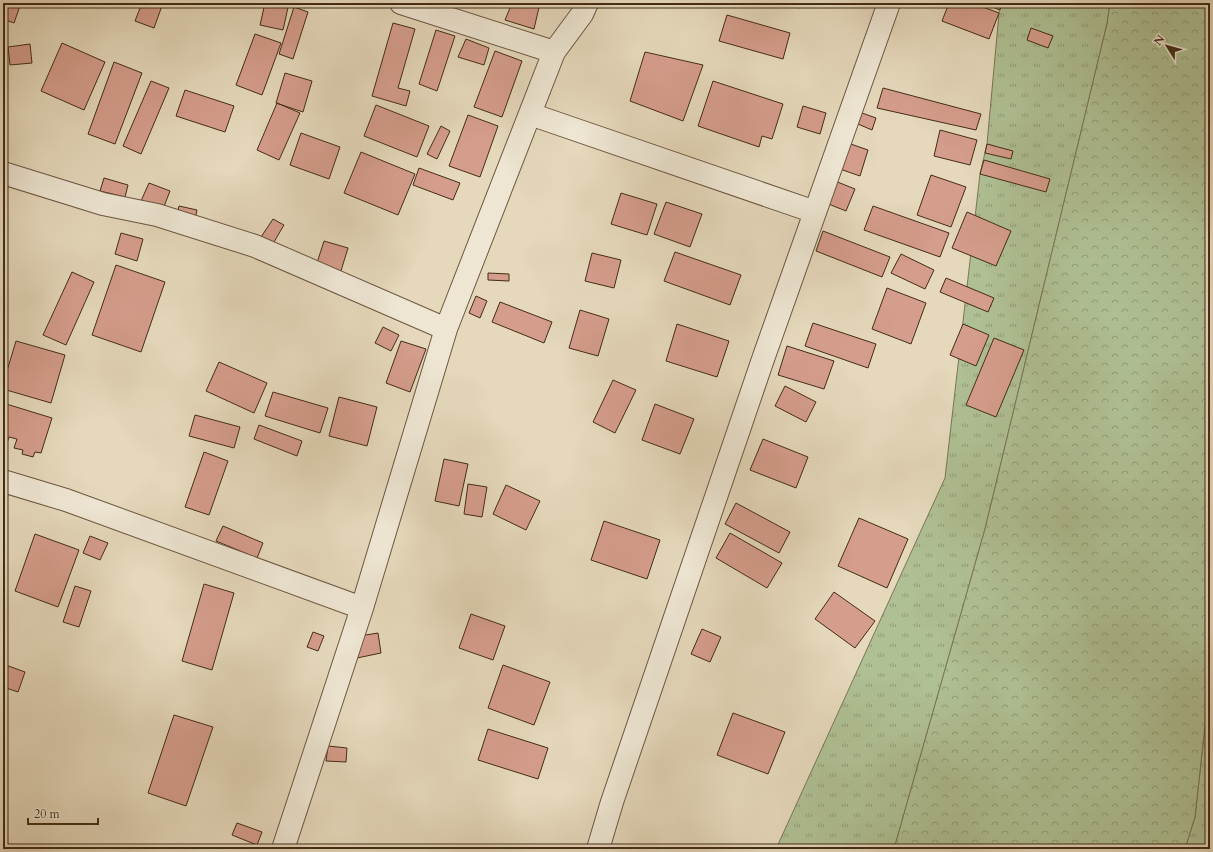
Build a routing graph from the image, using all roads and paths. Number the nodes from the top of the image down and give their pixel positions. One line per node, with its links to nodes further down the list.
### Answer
1 (401, 3): 4 (street)
2 (587, 3): 4 (street)
3 (889, 3): 7 (street)
4 (554, 52): 5 (street)
5 (530, 114): 7 (street); 8 (street)
6 (3, 173): 8 (street)
7 (815, 212): 12 (street)
8 (446, 329): 10 (street)
9 (3, 481): 10 (street)
10 (362, 608): 11 (street)
11 (283, 849)
12 (598, 849)

